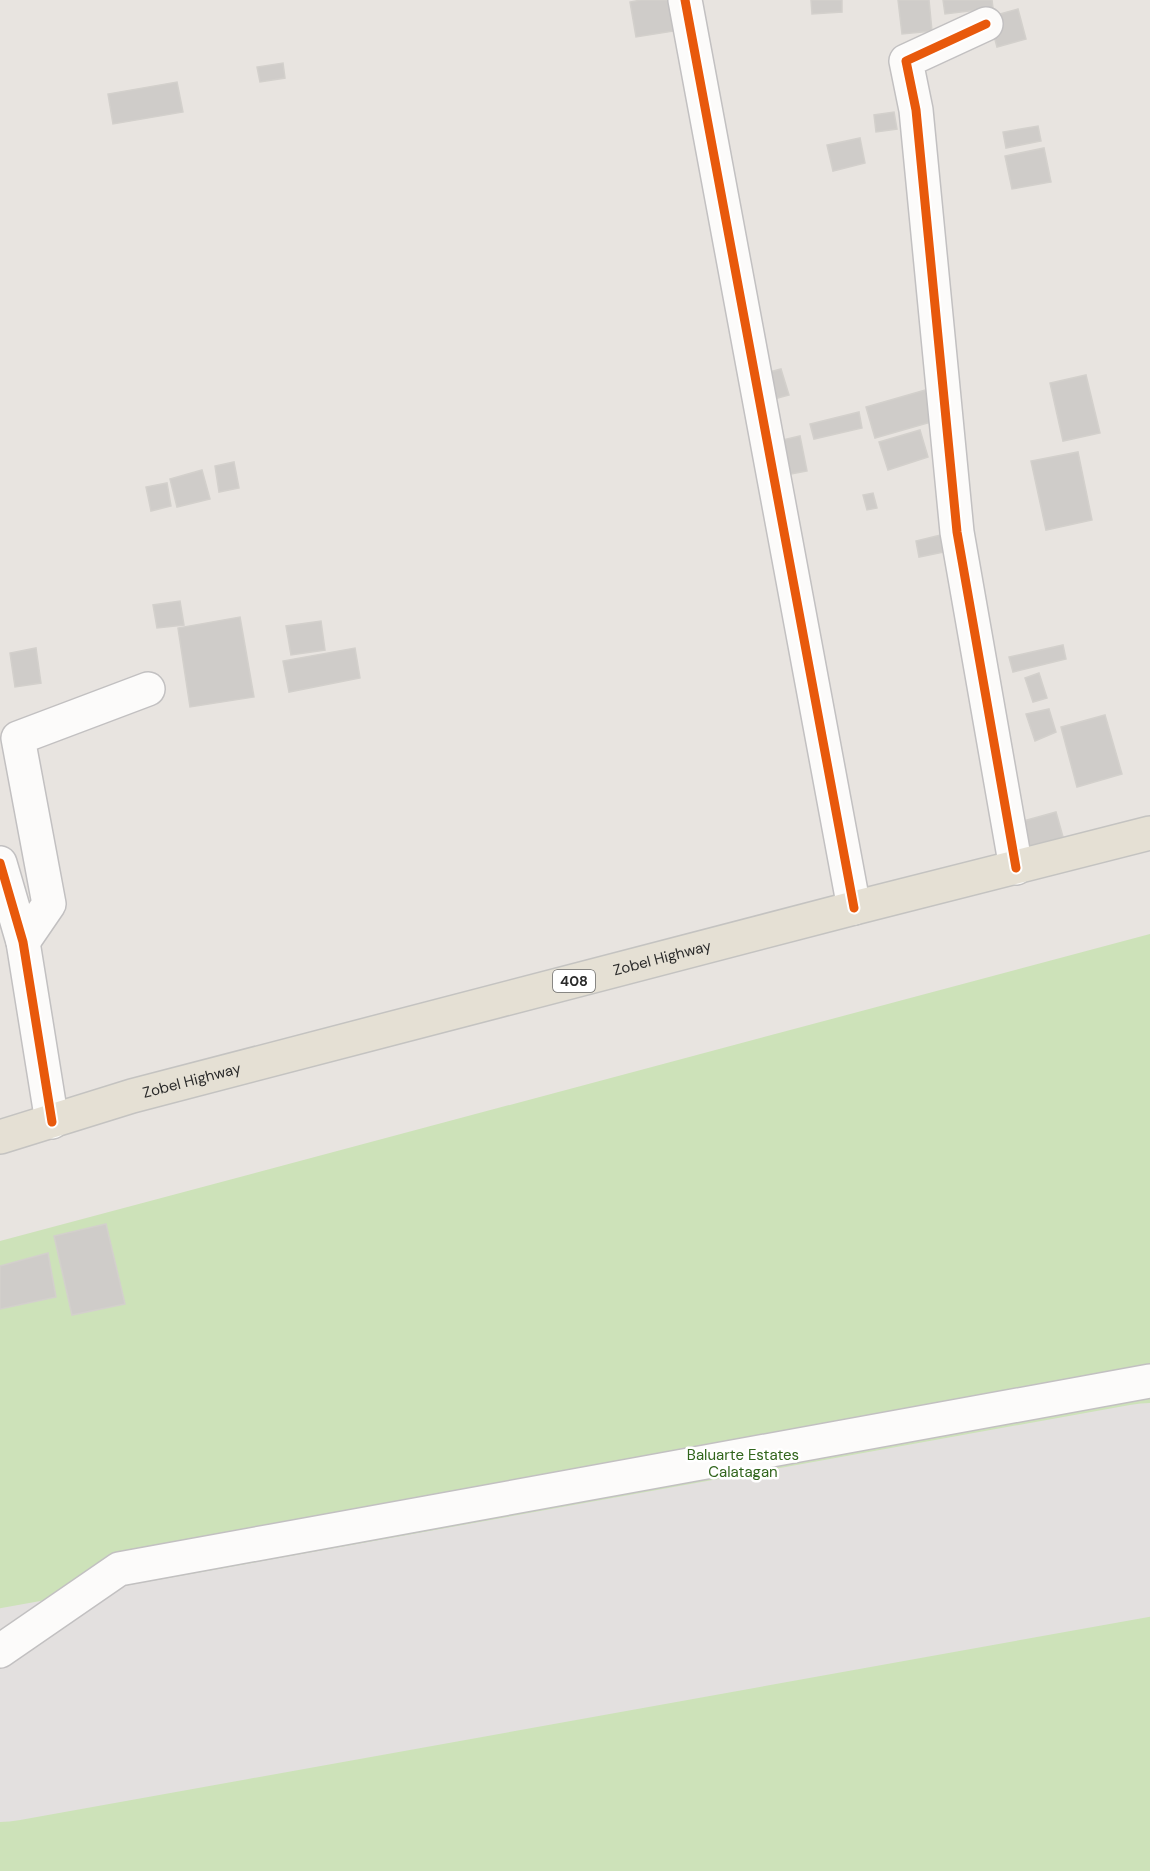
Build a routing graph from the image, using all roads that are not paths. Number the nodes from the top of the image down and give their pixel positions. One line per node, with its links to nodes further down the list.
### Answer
1 (685, 0): 7 (street)
2 (986, 24): 6 (street)
3 (148, 688): 8 (street)
4 (1150, 833): 6 (main road, Zobel Highway / 408)
5 (0, 863): 8 (street)
6 (1017, 868): 7 (main road, Zobel Highway / 408)
7 (855, 908): 9 (main road, Zobel Highway / 408)
8 (23, 942): 9 (street)
9 (52, 1122): 10 (main road, Zobel Highway / 408)
10 (0, 1137)
11 (1150, 1381): 12 (street)
12 (0, 1651)

